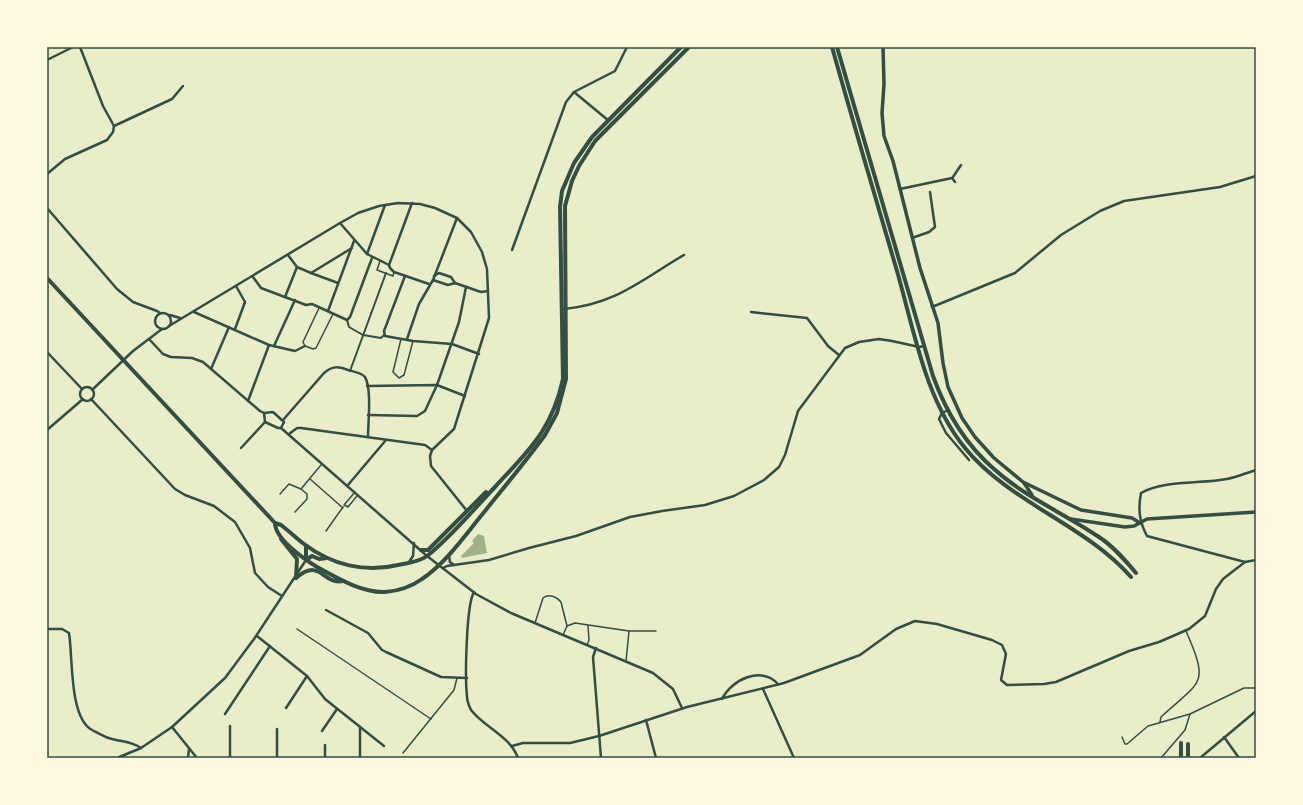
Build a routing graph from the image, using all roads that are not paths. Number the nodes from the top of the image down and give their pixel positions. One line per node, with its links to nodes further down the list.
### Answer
1 (73, 47): 9 (street)
2 (80, 47): 14 (street)
3 (627, 47): 11 (street)
4 (682, 47): 12 (main road)
5 (689, 47): 13 (main road)
6 (832, 47): 81 (main road)
7 (837, 47): 80 (main road)
8 (883, 47): 20 (street)
9 (47, 60)
10 (183, 86): 14 (street)
11 (574, 92): 12 (street); 30 (street)
12 (608, 120): 13 (street); 57 (main road)
13 (613, 124): 56 (main road)
14 (114, 126): 16 (street)
15 (961, 165): 18 (street)
16 (47, 174)
17 (1256, 176): 54 (street)
18 (952, 178): 19 (street); 20 (street)
19 (955, 182)
20 (900, 189): 27 (street)
21 (930, 192): 27 (street)
22 (412, 203): 23 (street); 25 (street); 36 (street)
23 (386, 205): 26 (street); 31 (street)
24 (47, 208): 61 (street)
25 (457, 218): 42 (street); 51 (street)
26 (340, 223): 28 (street); 32 (street)
27 (912, 238): 54 (street)
28 (354, 241): 29 (street); 31 (street)
29 (352, 248): 39 (street); 46 (street)
30 (512, 250)
31 (367, 254): 34 (street)
32 (288, 255): 37 (street); 43 (street)
33 (684, 255): 56 (street)
34 (372, 258): 35 (street); 65 (street)
35 (380, 261): 36 (street); 40 (lane)
36 (389, 265): 38 (street)
37 (297, 267): 39 (street); 52 (street)
38 (394, 272): 40 (lane); 41 (street)
39 (311, 273): 46 (street)
40 (386, 273): 70 (street)
41 (405, 276): 48 (street); 71 (street)
42 (434, 276): 45 (street); 47 (street)
43 (253, 277): 49 (street); 52 (street)
44 (47, 278): 125 (main road)
45 (433, 280): 47 (street); 48 (street)
46 (338, 283): 58 (street)
47 (455, 283): 50 (street)
48 (429, 284): 74 (street)
49 (236, 286): 59 (street); 69 (street)
50 (466, 287): 51 (street); 76 (street)
51 (488, 291): 83 (street)
52 (285, 297): 53 (street)
53 (295, 300): 55 (street); 78 (street)
54 (932, 307): 113 (street)
55 (319, 308): 58 (street); 79 (lane)
56 (566, 308): 57 (street); 132 (main road)
57 (561, 309): 110 (main road)
58 (328, 311): 62 (street)
59 (193, 312): 64 (street); 67 (street)
60 (751, 312): 84 (street)
61 (160, 313): 63 (street); 68 (street)
62 (332, 314): 65 (street); 79 (lane)
63 (169, 315): 64 (street); 66 (street)
64 (181, 319): 66 (street)
65 (347, 320): 70 (street)
66 (169, 326): 68 (street)
67 (228, 327): 69 (street); 85 (street)
68 (162, 329): 73 (street)
69 (235, 330): 77 (street)
70 (363, 335): 71 (street); 86 (street)
71 (384, 335): 72 (street)
72 (402, 338): 74 (street); 75 (lane)
73 (149, 339): 85 (street); 90 (street)
74 (407, 339): 75 (street)
75 (413, 341): 76 (street)
76 (452, 344): 83 (street); 87 (street)
77 (269, 345): 78 (street); 94 (street)
78 (274, 346): 79 (street)
79 (305, 346)
80 (924, 346): 81 (street); 95 (main road)
81 (919, 347): 84 (street); 97 (main road)
82 (47, 352): 89 (street)
83 (479, 354): 91 (street)
84 (839, 355): 140 (street)
85 (211, 369): 94 (street)
86 (350, 371): 88 (street); 99 (street)
87 (437, 385): 88 (street); 91 (street); 98 (street)
88 (367, 386): 98 (street)
89 (82, 389): 90 (street); 92 (street)
90 (92, 390): 93 (street)
91 (465, 396): 107 (street)
92 (82, 399): 93 (street); 102 (street)
93 (91, 399): 147 (street)
94 (248, 401): 96 (street)
95 (948, 410): 97 (street); 119 (main road)
96 (264, 413): 99 (street); 100 (street)
97 (942, 413): 108 (street); 143 (main road)
98 (368, 415): 104 (street)
99 (283, 420): 101 (street)
100 (265, 422): 101 (street); 106 (street)
101 (281, 428): 103 (street)
102 (47, 430)
103 (289, 434): 104 (street); 109 (street)
104 (368, 438): 105 (street)
105 (386, 440): 107 (street); 114 (street)
106 (241, 448)
107 (432, 450): 122 (street)
108 (969, 460)
109 (322, 463): 112 (lane); 114 (street)
110 (517, 463): 122 (main road); 133 (main road)
111 (1256, 470): 126 (street)
112 (309, 479): 115 (lane); 120 (lane)
113 (1024, 482): 119 (street); 126 (street)
114 (348, 485): 116 (street)
115 (301, 489): 117 (lane); 121 (lane)
116 (355, 492): 118 (street); 120 (lane)
117 (280, 494)
118 (359, 495): 120 (lane); 129 (street)
119 (1032, 495): 124 (main road)
120 (344, 507): 127 (lane)
121 (295, 512)
122 (468, 512): 131 (main road)
123 (1256, 512): 126 (street)
124 (1071, 519): 126 (street); 142 (main road)
125 (275, 523): 128 (main road); 130 (main road)
126 (1140, 523): 138 (street)
127 (326, 530)
128 (281, 538): 135 (main road); 144 (main road)
129 (414, 542): 131 (street); 137 (street)
130 (306, 546): 134 (main road); 135 (main road)
131 (421, 550): 133 (street)
132 (449, 555): 139 (main road); 140 (street)
133 (427, 556): 137 (main road); 139 (street)
134 (327, 558): 135 (main road); 137 (main road)
135 (306, 560): 144 (street); 145 (main road)
136 (1256, 560): 138 (street)
137 (409, 562)
138 (1244, 562): 154 (street)
139 (438, 564): 141 (street); 145 (main road)
140 (454, 565): 141 (street)
141 (444, 568): 146 (street)
142 (1136, 573)
143 (1131, 577)
144 (296, 578): 145 (main road); 147 (street)
145 (344, 581)
146 (474, 592): 149 (street); 165 (street)
147 (282, 596): 158 (street)
148 (326, 610): 164 (street)
149 (535, 623): 150 (lane); 157 (street)
150 (567, 626): 151 (lane); 157 (lane)
151 (588, 626): 155 (lane); 159 (lane)
152 (47, 629): 192 (street)
153 (297, 629): 176 (lane)
154 (1186, 630): 166 (street); 178 (lane)
155 (629, 631): 156 (lane); 162 (lane)
156 (656, 631)
157 (563, 635): 159 (street)
158 (257, 636): 160 (street); 181 (street)
159 (587, 645): 161 (street)
160 (270, 646): 163 (street); 174 (street)
161 (596, 648): 162 (street); 184 (street)
162 (626, 661): 171 (street)
163 (307, 676): 170 (street); 172 (street)
164 (457, 678): 165 (street); 176 (lane)
165 (466, 678): 191 (street)
166 (778, 684): 168 (street); 169 (street)
167 (1256, 688): 175 (lane)
168 (762, 689): 169 (street); 205 (street)
169 (722, 699): 171 (street)
170 (286, 708)
171 (682, 708): 177 (street)
172 (337, 709): 180 (street); 183 (street)
173 (1256, 711): 186 (street)
174 (225, 714)
175 (1190, 714): 178 (lane); 206 (lane)
176 (431, 718): 194 (lane)
177 (646, 720): 184 (street); 204 (street)
178 (1160, 722): 185 (lane)
179 (230, 726): 199 (street)
180 (360, 726): 190 (street); 195 (street)
181 (172, 727): 192 (street); 193 (street)
182 (277, 729): 200 (street)
183 (322, 731)
184 (599, 736): 191 (street); 203 (street)
185 (1122, 737)
186 (1224, 737): 209 (street); 210 (street)
187 (1181, 743): 207 (main road)
188 (1188, 744): 208 (main road)
189 (325, 745): 201 (street)
190 (384, 746)
191 (512, 746): 202 (street)
192 (142, 748): 196 (street)
193 (189, 749): 197 (street); 198 (street)
194 (403, 753)
195 (360, 757)
196 (118, 758)
197 (188, 758)
198 (197, 758)
199 (230, 758)
200 (277, 758)
201 (325, 758)
202 (518, 758)
203 (601, 758)
204 (656, 758)
205 (794, 758)
206 (1161, 758)
207 (1181, 758)
208 (1188, 758)
209 (1200, 758)
210 (1240, 758)

